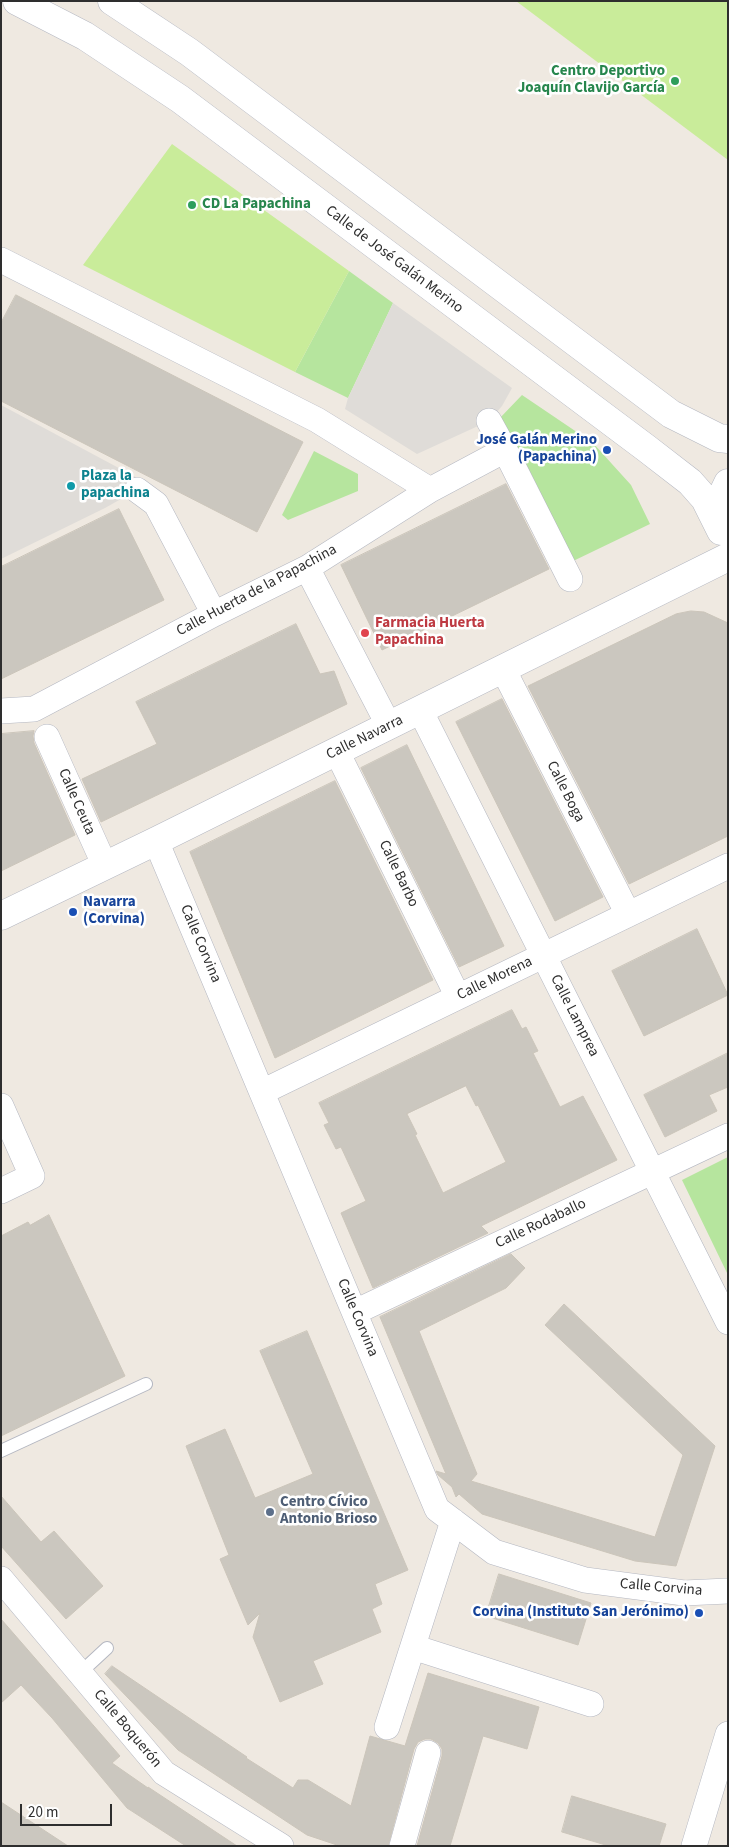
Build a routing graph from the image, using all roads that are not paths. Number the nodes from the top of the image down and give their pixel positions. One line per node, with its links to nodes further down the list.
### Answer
1 (17, 1): 10 (main road, Calle de José Galán Merino)
2 (112, 1): 5 (main road)
3 (3, 266): 8 (street)
4 (489, 421): 6 (street)
5 (728, 440)
6 (505, 450): 8 (street, Calle Huerta de la Papachina); 13 (street)
7 (728, 483): 10 (main road)
8 (430, 490): 12 (street, Calle Huerta de la Papachina)
9 (146, 497): 14 (street)
10 (724, 540)
11 (728, 557): 15 (main road, Calle Navarra)
12 (307, 568): 14 (street, Calle Huerta de la Papachina); 19 (street)
13 (570, 580)
14 (214, 614): 18 (street, Calle Huerta de la Papachina)
15 (503, 669): 16 (main road, Calle Navarra); 25 (street, Calle Boga)
16 (420, 710): 19 (main road, Calle Navarra); 26 (street, Calle Lamprea)
17 (1, 711): 18 (street, Calle Huerta de la Papachina)
18 (41, 725): 22 (street, Calle Ceuta)
19 (388, 726): 20 (main road, Calle Navarra)
20 (337, 752): 21 (main road, Calle Navarra); 27 (street, Calle Barbo)
21 (156, 842): 22 (main road, Calle Navarra); 28 (street, Calle Corvina)
22 (105, 866): 24 (main road, Calle Navarra)
23 (728, 866): 25 (street, Calle Morena)
24 (3, 911)
25 (628, 914): 26 (street, Calle Morena)
26 (544, 955): 27 (street, Calle Morena); 31 (street, Calle Lamprea)
27 (458, 997): 28 (street, Calle Morena)
28 (262, 1092): 33 (street, Calle Corvina)
29 (1, 1106): 32 (street)
30 (728, 1136): 31 (street, Calle Rodaballo)
31 (652, 1171): 33 (street, Calle Rodaballo); 34 (street, Calle Lamprea)
32 (1, 1191)
33 (355, 1312): 37 (street, Calle Corvina)
34 (728, 1322)
35 (146, 1384): 36 (lane)
36 (1, 1451)
37 (453, 1521): 39 (street, Calle Corvina); 41 (street)
38 (1, 1580): 42 (street, Calle Boquerón)
39 (728, 1591)
40 (107, 1648): 42 (lane)
41 (413, 1648): 43 (street); 44 (street)
42 (80, 1673): 47 (street, Calle Boquerón)
43 (591, 1704)
44 (387, 1727)
45 (728, 1734): 49 (street)
46 (428, 1753): 48 (street)
47 (282, 1846)
48 (402, 1846)
49 (694, 1846)

